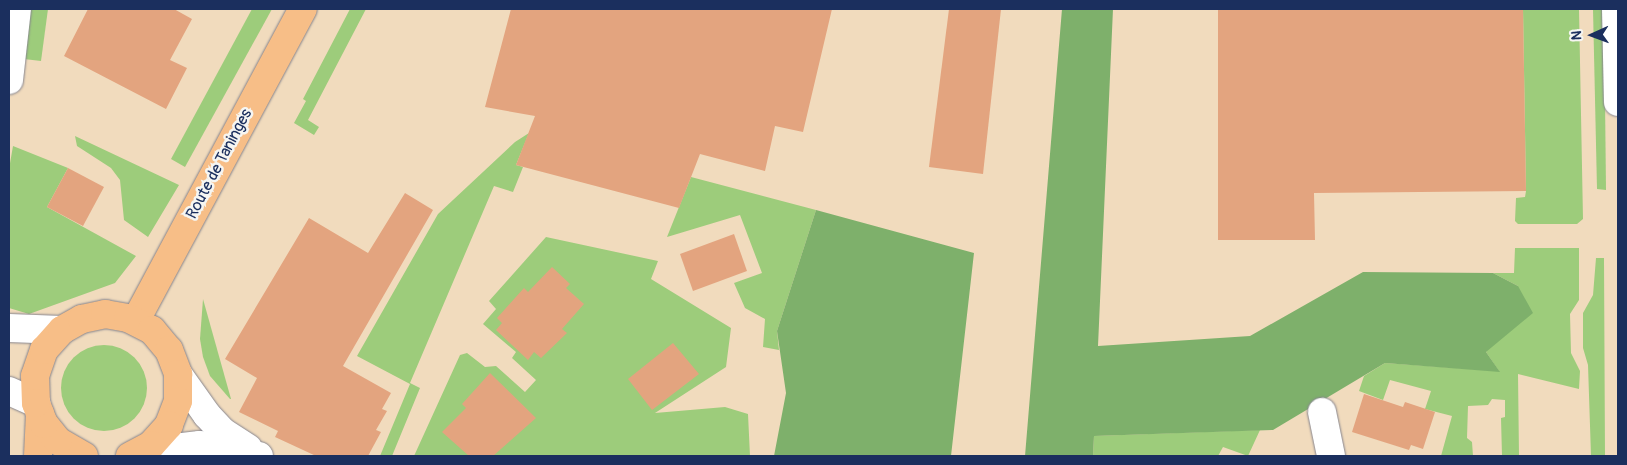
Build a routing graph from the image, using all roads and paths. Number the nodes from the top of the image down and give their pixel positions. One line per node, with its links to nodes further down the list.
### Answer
1 (17, 9): 4 (street)
2 (303, 9): 6 (main road, Route de Taninges)
3 (1616, 9): 5 (street)
4 (9, 80)
5 (1618, 102)
6 (136, 320): 8 (main road); 9 (main road)
7 (9, 328): 8 (street)
8 (62, 330): 11 (main road)
9 (178, 374): 13 (main road); 16 (street)
10 (9, 391): 11 (street)
11 (38, 409): 14 (main road); 15 (main road)
12 (1322, 412): 17 (street)
13 (135, 454): 16 (street)
14 (38, 456)
15 (84, 456)
16 (259, 456)
17 (1331, 456)

